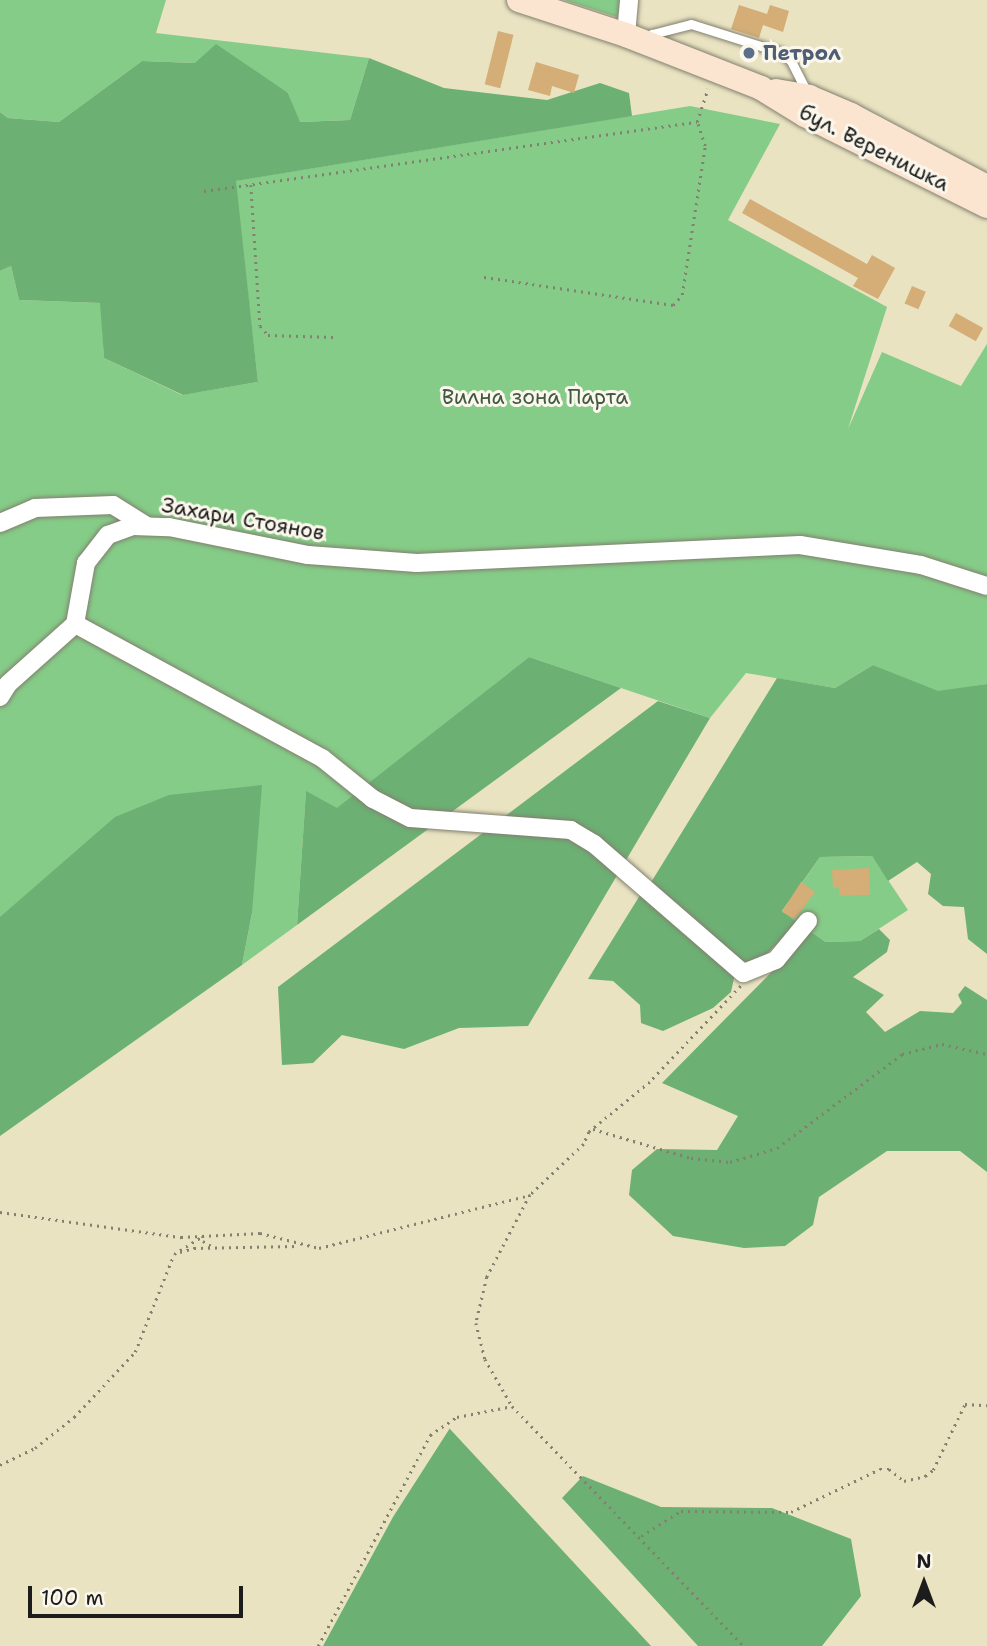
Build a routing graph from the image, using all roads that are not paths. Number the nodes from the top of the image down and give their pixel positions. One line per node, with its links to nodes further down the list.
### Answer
1 (519, 0): 3 (main road, бул. Веренишка)
2 (629, 0): 3 (street)
3 (637, 39): 4 (main road, бул. Веренишка); 5 (lane)
4 (761, 88): 5 (main road, бул. Веренишка); 6 (main road, бул. Веренишка)
5 (809, 97): 6 (main road, бул. Веренишка)
6 (974, 186): 7 (main road, бул. Веренишка)
7 (987, 206)
8 (0, 523): 9 (street)
9 (146, 526): 10 (street, Захари Стоянов); 11 (street, Захари Стоянов)
10 (987, 586)
11 (75, 624): 12 (street); 13 (street)
12 (0, 697)
13 (808, 921)

